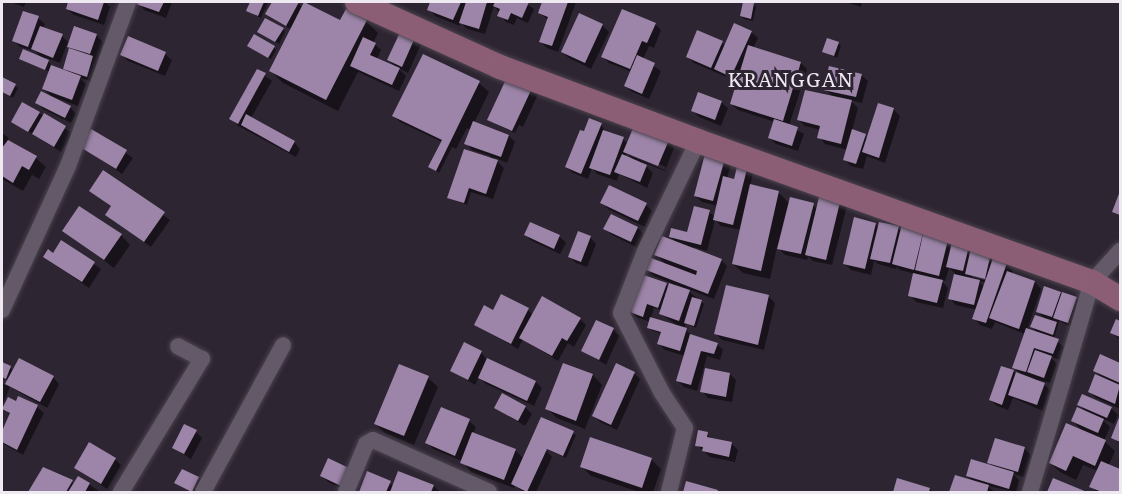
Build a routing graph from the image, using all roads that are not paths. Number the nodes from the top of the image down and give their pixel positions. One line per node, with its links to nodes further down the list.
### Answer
1 (128, 2): 7 (street)
2 (357, 2): 3 (street)
3 (698, 141): 5 (street); 14 (street)
4 (1120, 251): 5 (street)
5 (1092, 282): 6 (street); 15 (street)
6 (1120, 299)
7 (2, 310)
8 (283, 345): 11 (street)
9 (178, 346): 10 (street)
10 (121, 492)
11 (203, 492)
12 (346, 492): 13 (street)
13 (489, 492)
14 (669, 492)
15 (1030, 492)

